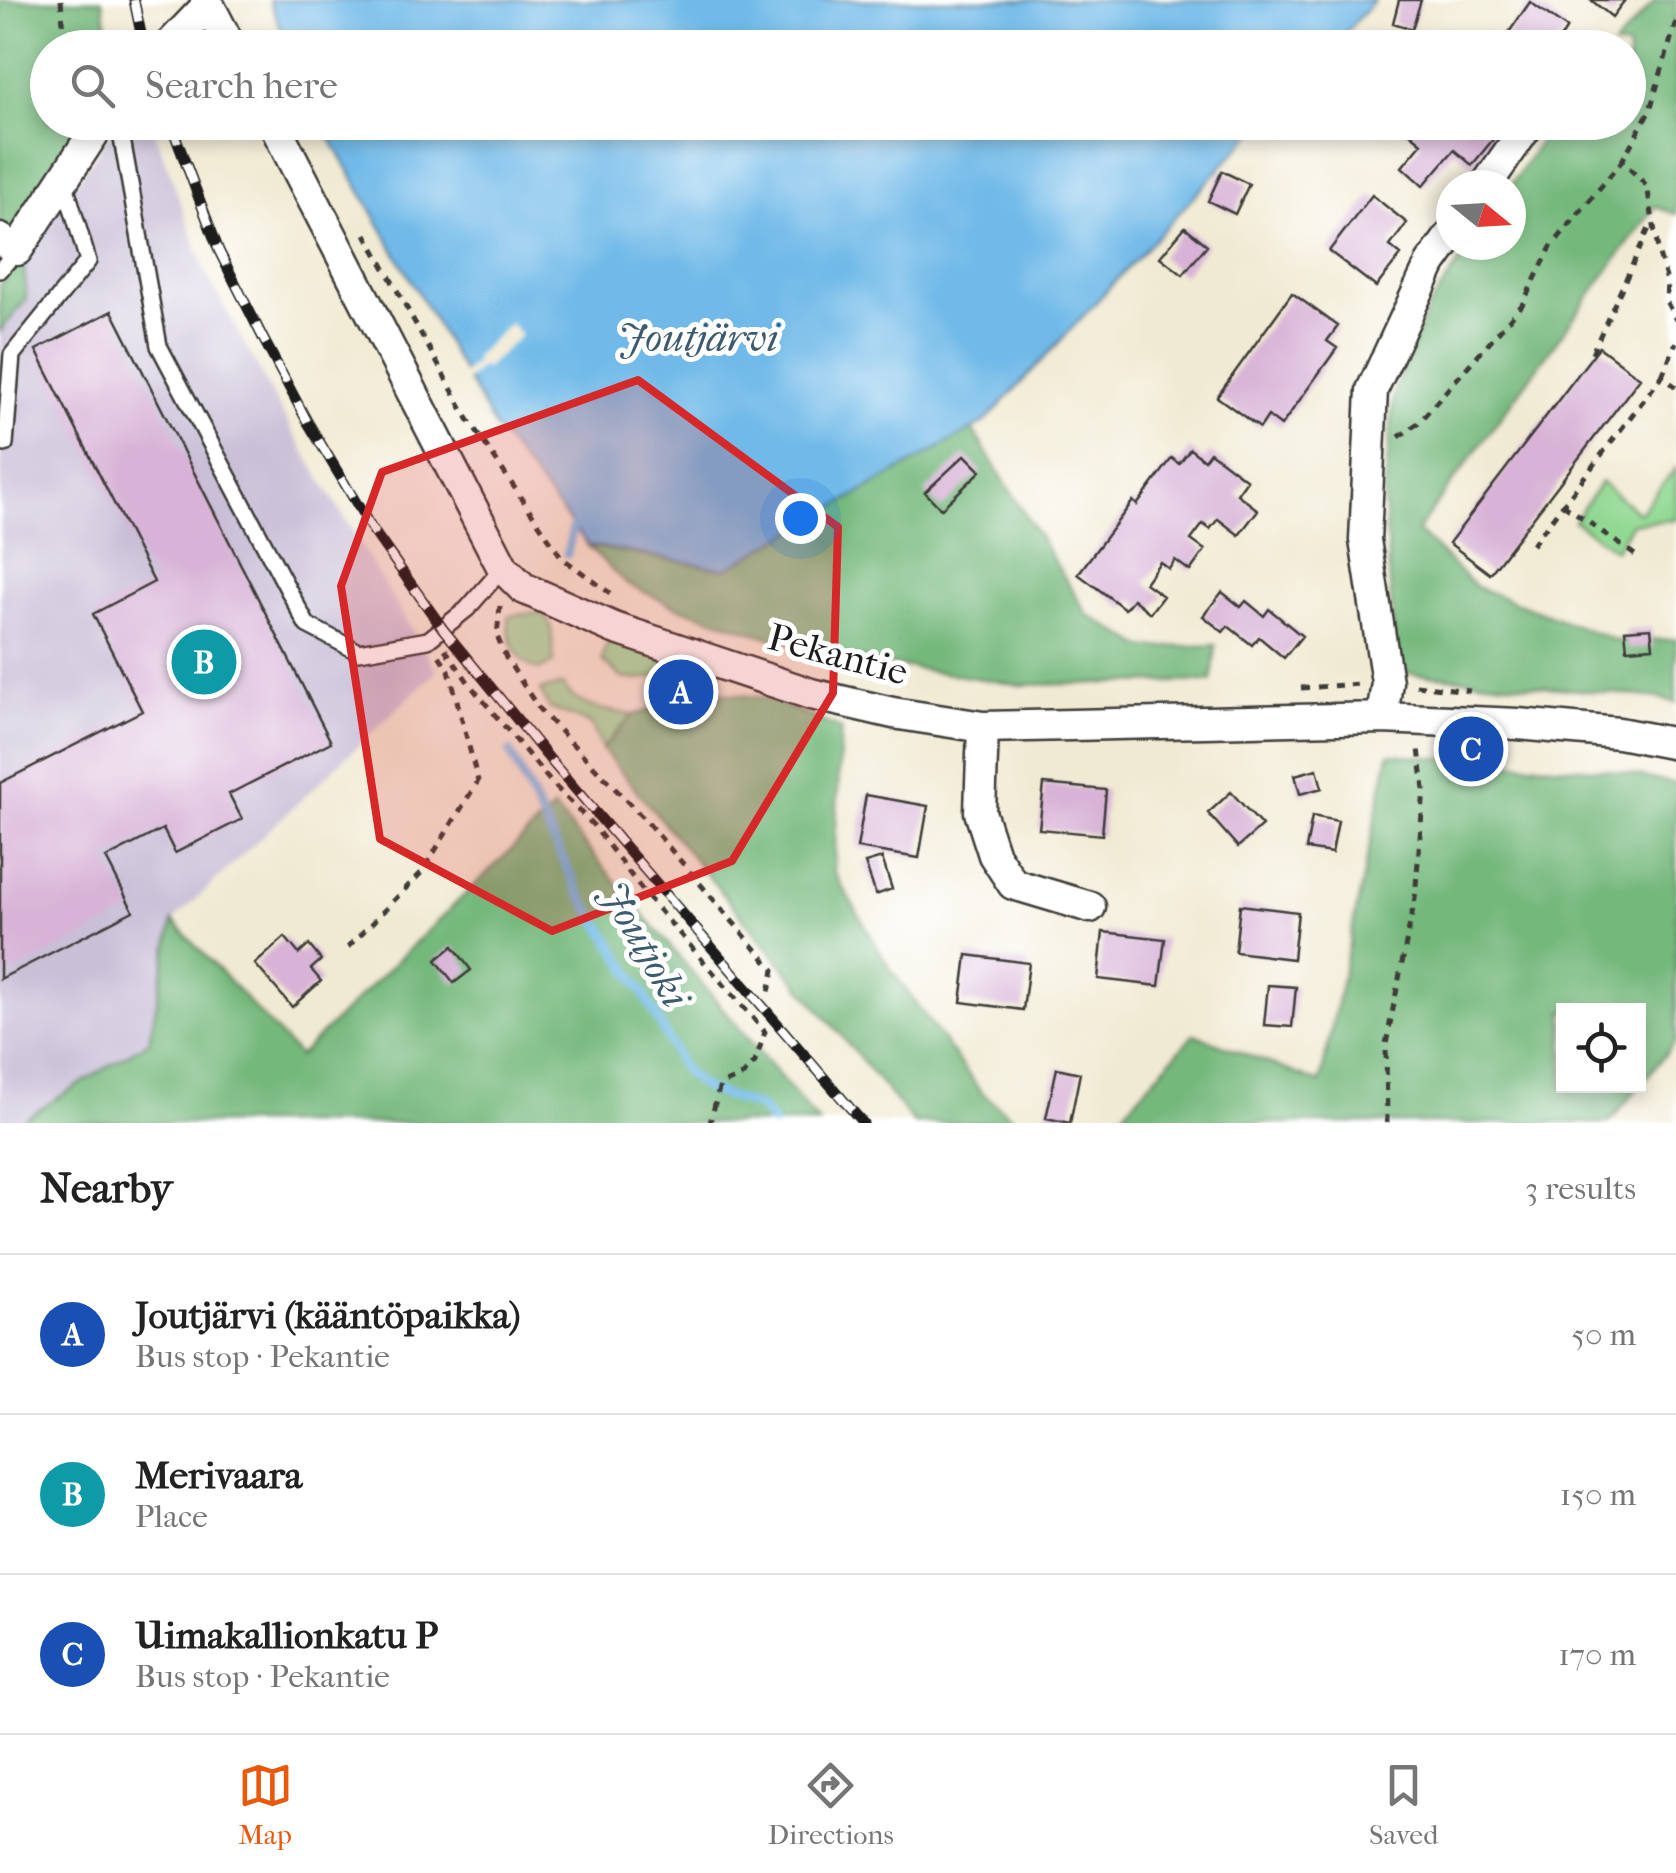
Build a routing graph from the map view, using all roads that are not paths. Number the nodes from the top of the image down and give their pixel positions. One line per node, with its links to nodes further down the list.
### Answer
1 (206, 3): 2 (street); 3 (street)
2 (183, 30)
3 (220, 30)
4 (89, 140): 9 (street)
5 (122, 140): 13 (lane)
6 (282, 140): 13 (street, Pekantie)
7 (1517, 140): 8 (street)
8 (1496, 170)
9 (63, 178): 10 (street); 12 (lane)
10 (5, 253)
11 (1436, 256): 14 (street)
12 (6, 444)
13 (503, 568): 15 (street, Pekantie)
14 (1382, 718): 15 (street, Pekantie); 16 (street, Pekantie)
15 (983, 727): 17 (street)
16 (1676, 744)
17 (1090, 907)

